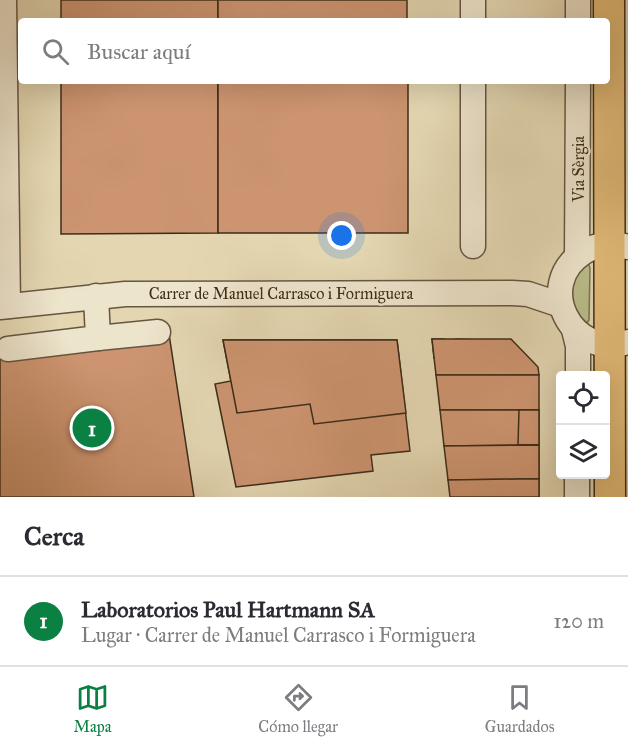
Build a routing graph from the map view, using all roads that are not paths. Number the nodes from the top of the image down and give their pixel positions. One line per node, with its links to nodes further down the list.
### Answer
1 (4, 0): 16 (street)
2 (473, 0): 5 (street)
3 (578, 0): 6 (street)
4 (609, 0): 7 (main road, Via Sèrgia)
5 (473, 18)
6 (578, 18)
7 (610, 18)
8 (610, 25): 12 (main road, Via Sèrgia)
9 (473, 84): 11 (street)
10 (578, 84): 13 (street, Via Sèrgia)
11 (473, 246)
12 (619, 246): 13 (street); 20 (main road, Via Sèrgia)
13 (577, 257): 15 (street)
14 (96, 296): 15 (street, Carrer de Manuel Carrasco i Formiguera); 16 (street, Carrer de Manuel Carrasco i Formiguera); 19 (street)
15 (561, 304): 17 (street)
16 (4, 307)
17 (574, 330): 20 (street); 22 (street)
18 (158, 332): 19 (street)
19 (98, 338): 21 (street)
20 (619, 344): 25 (main road, Via Sèrgia)
21 (9, 349)
22 (578, 371)
23 (577, 479): 24 (street)
24 (577, 497)
25 (610, 497)

